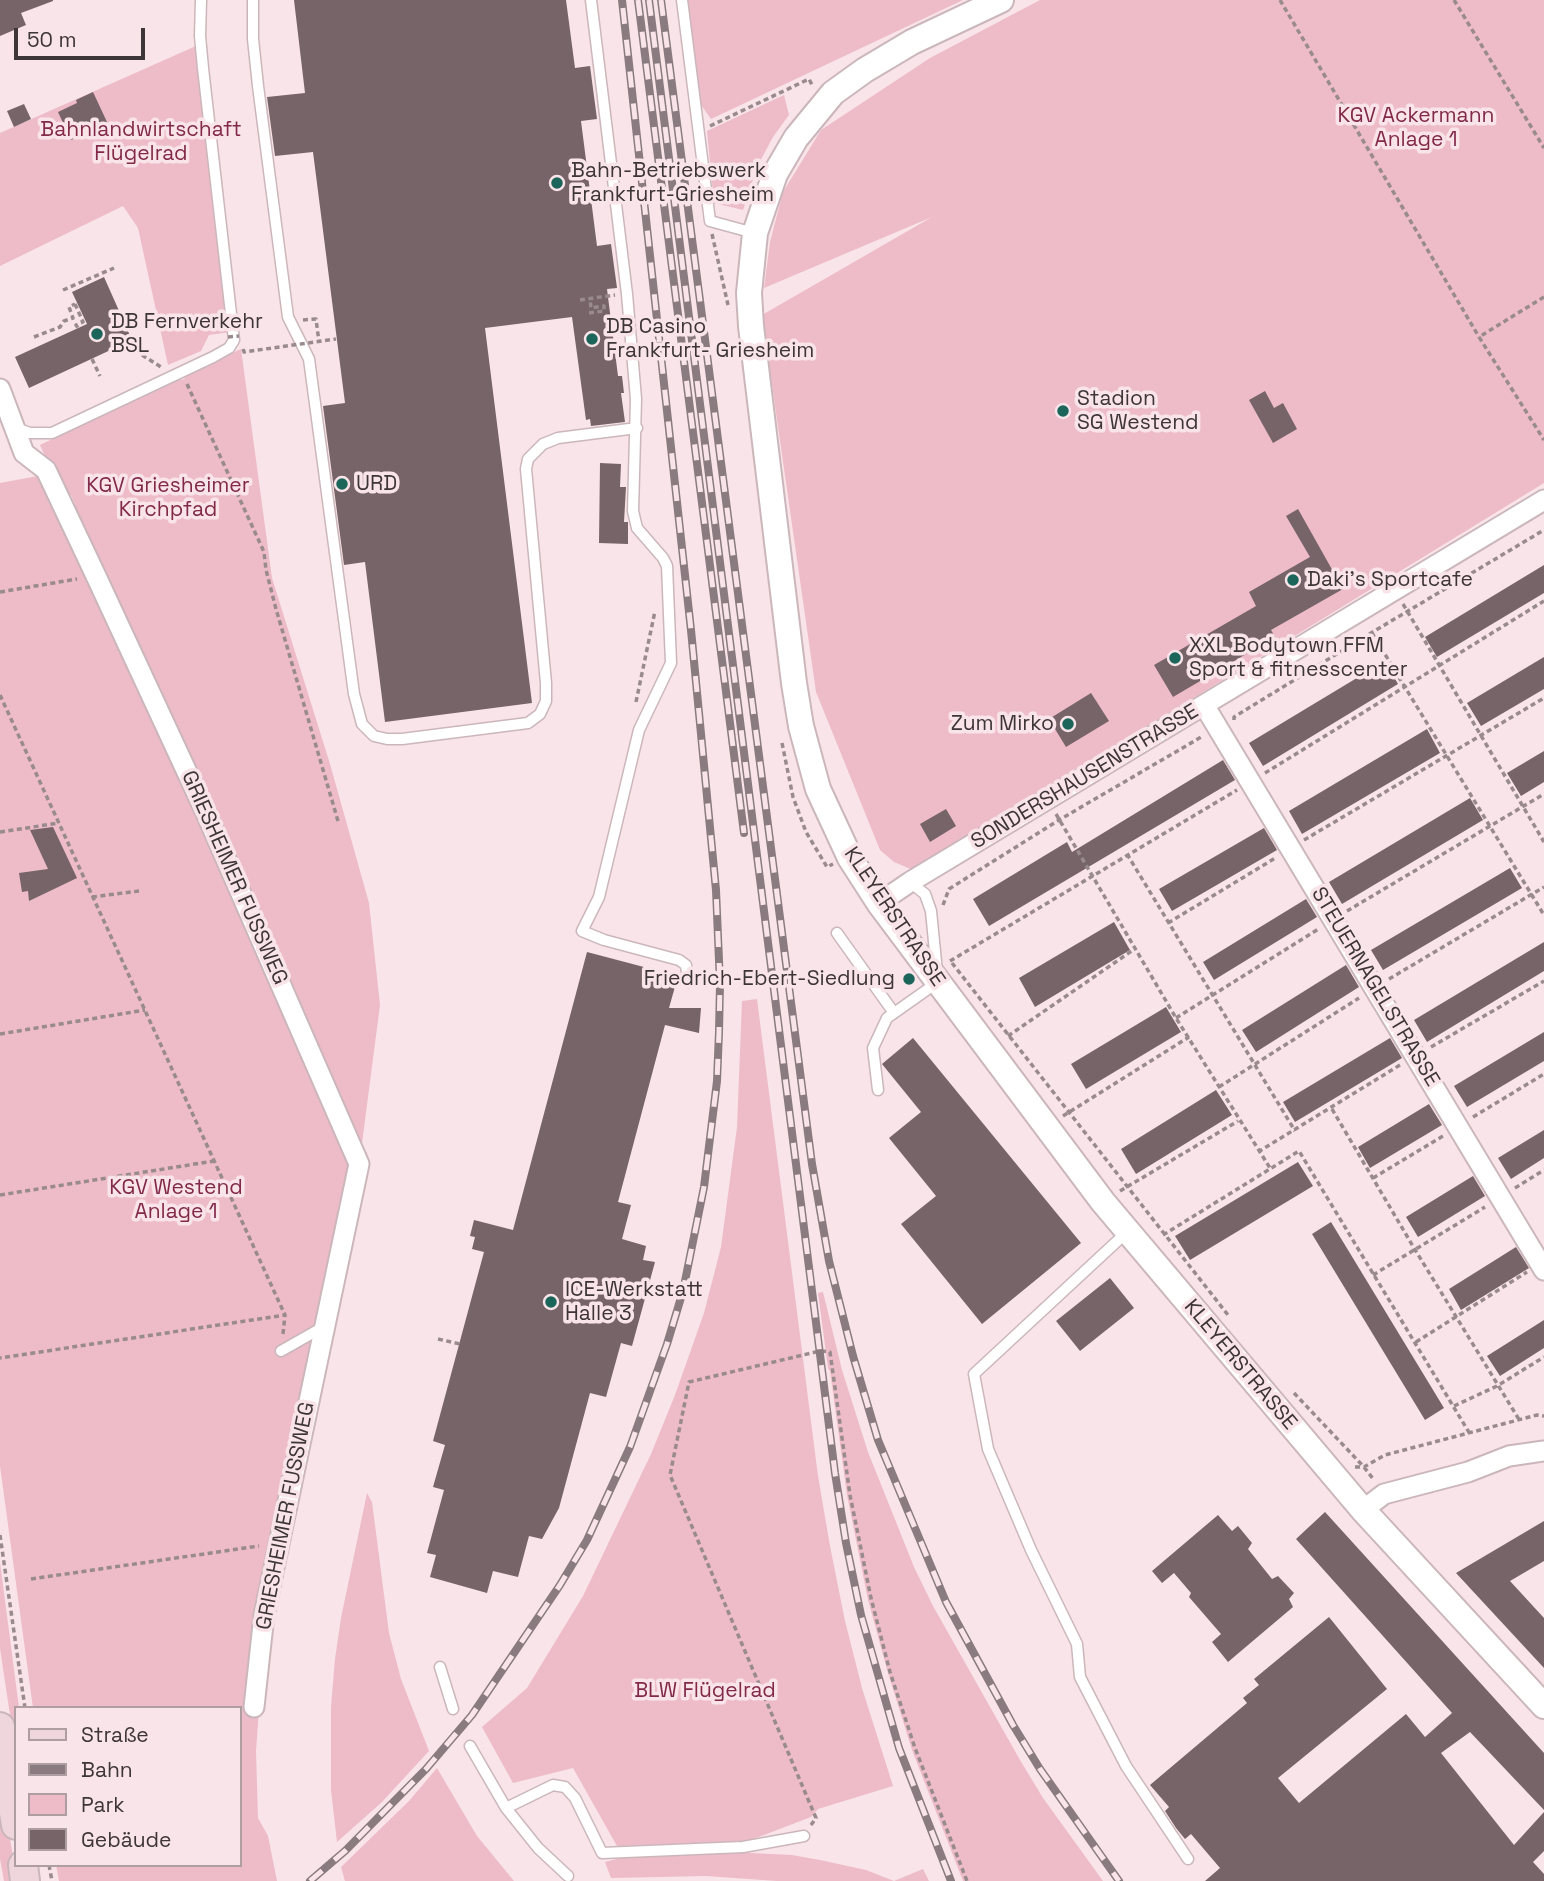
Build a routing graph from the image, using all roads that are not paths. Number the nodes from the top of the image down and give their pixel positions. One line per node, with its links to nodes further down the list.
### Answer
1 (201, 0): 8 (lane)
2 (253, 0): 9 (lane)
3 (591, 0): 9 (lane)
4 (682, 0): 6 (lane)
5 (1001, 0): 6 (street, KLEYERSTRASSE)
6 (755, 233): 13 (street, KLEYERSTRASSE)
7 (0, 389): 8 (street)
8 (14, 427): 21 (street, GRIESHEIMER FUSSWEG)
9 (637, 428): 15 (lane)
10 (1544, 500): 11 (street, SONDERSHAUSENSTRASSE)
11 (1204, 705): 12 (street, SONDERSHAUSENSTRASSE); 20 (street, STEUERNAGELSTRASSE)
12 (910, 882): 13 (street, SONDERSHAUSENSTRASSE); 16 (lane)
13 (879, 903): 16 (street, KLEYERSTRASSE)
14 (836, 933): 17 (lane)
15 (688, 982)
16 (938, 982): 17 (lane); 19 (street, KLEYERSTRASSE)
17 (894, 1013): 18 (lane)
18 (878, 1090)
19 (1135, 1240): 24 (street, KLEYERSTRASSE); 34 (lane)
20 (1542, 1267)
21 (325, 1326): 22 (lane); 27 (street, GRIESHEIMER FUSSWEG)
22 (281, 1351)
23 (1544, 1451): 24 (street)
24 (1363, 1510): 26 (street, KLEYERSTRASSE)
25 (440, 1667): 28 (lane)
26 (1544, 1706)
27 (254, 1707)
28 (453, 1709)
29 (1, 1738): 32 (main road)
30 (470, 1746): 31 (lane)
31 (506, 1808): 33 (lane); 35 (lane)
32 (14, 1813)
33 (804, 1836)
34 (1188, 1859)
35 (568, 1877)

